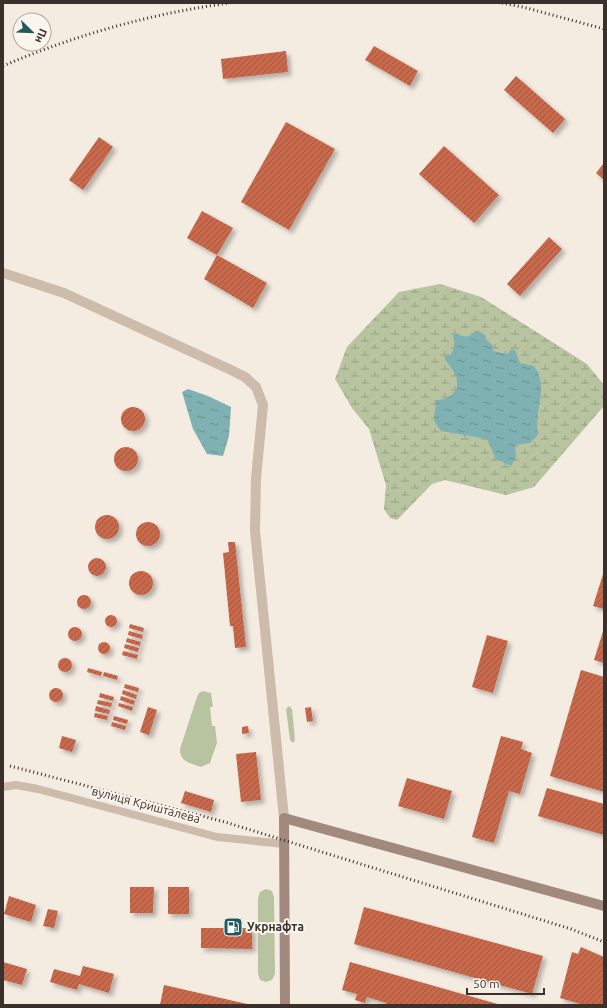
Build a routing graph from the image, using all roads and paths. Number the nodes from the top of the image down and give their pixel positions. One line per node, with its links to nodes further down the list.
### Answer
1 (3, 273): 3 (street)
2 (3, 787): 4 (street, вулиця Кришталева)
3 (284, 818): 4 (main road); 5 (main road)
4 (284, 844): 6 (main road)
5 (604, 906)
6 (285, 1005)

